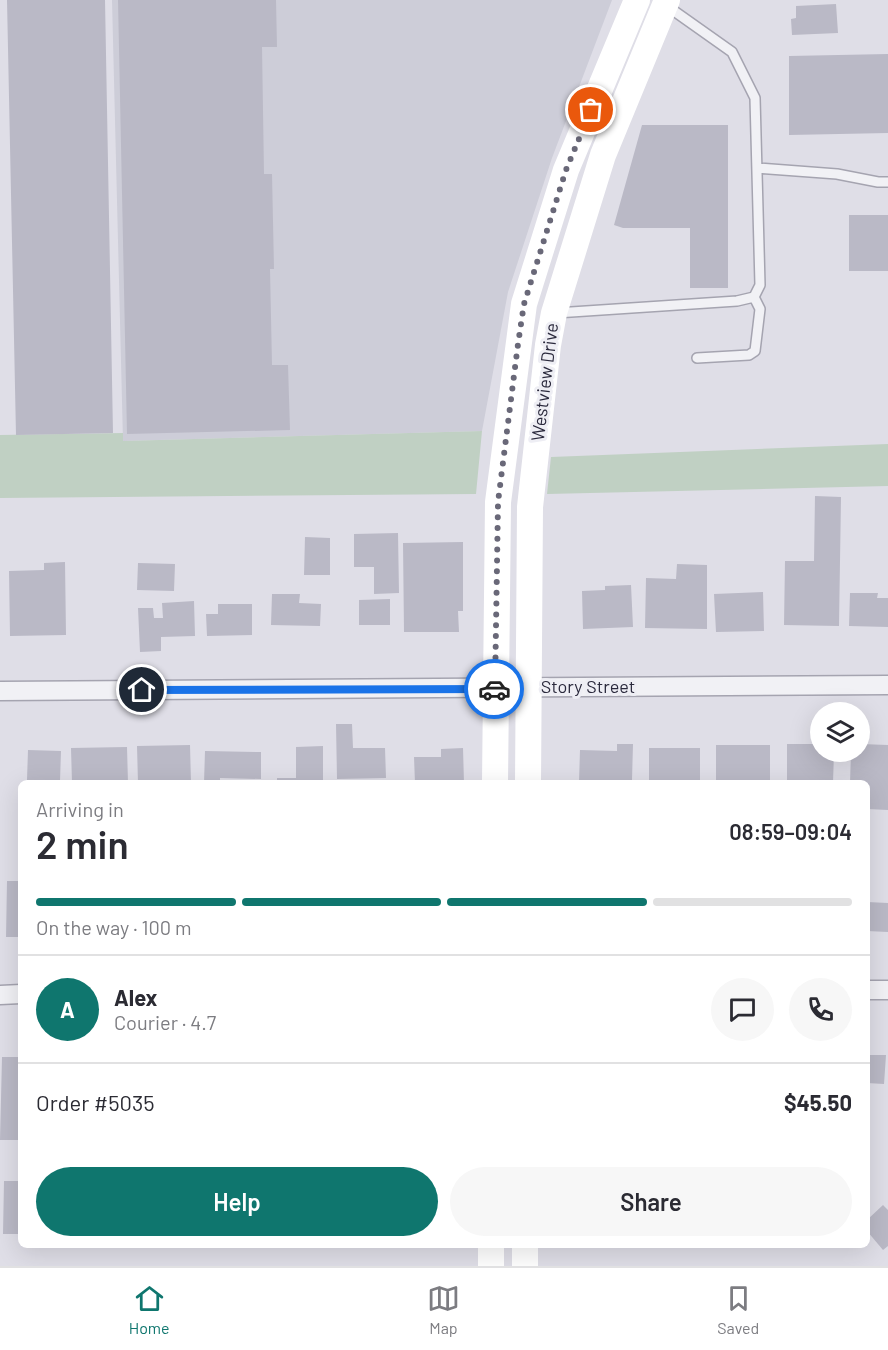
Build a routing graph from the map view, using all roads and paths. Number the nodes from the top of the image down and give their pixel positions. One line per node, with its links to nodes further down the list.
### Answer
1 (637, 0): 10 (main road, Westview Drive)
2 (666, 2): 3 (lane); 6 (main road, Westview Drive)
3 (757, 168): 4 (lane); 5 (lane)
4 (888, 182)
5 (754, 297): 6 (lane); 7 (lane)
6 (554, 313): 9 (main road, Westview Drive)
7 (698, 358)
8 (888, 685): 9 (street, Story Street)
9 (528, 688): 10 (street, Story Street); 13 (main road, Westview Drive)
10 (495, 689): 11 (street, Story Street); 12 (main road, Westview Drive)
11 (0, 691)
12 (495, 780)
13 (528, 780)
14 (870, 990): 15 (street)
15 (888, 990)
16 (0, 994): 17 (street)
17 (18, 994)
18 (491, 1248): 20 (main road)
19 (525, 1248): 21 (main road)
20 (491, 1266)
21 (525, 1266)

